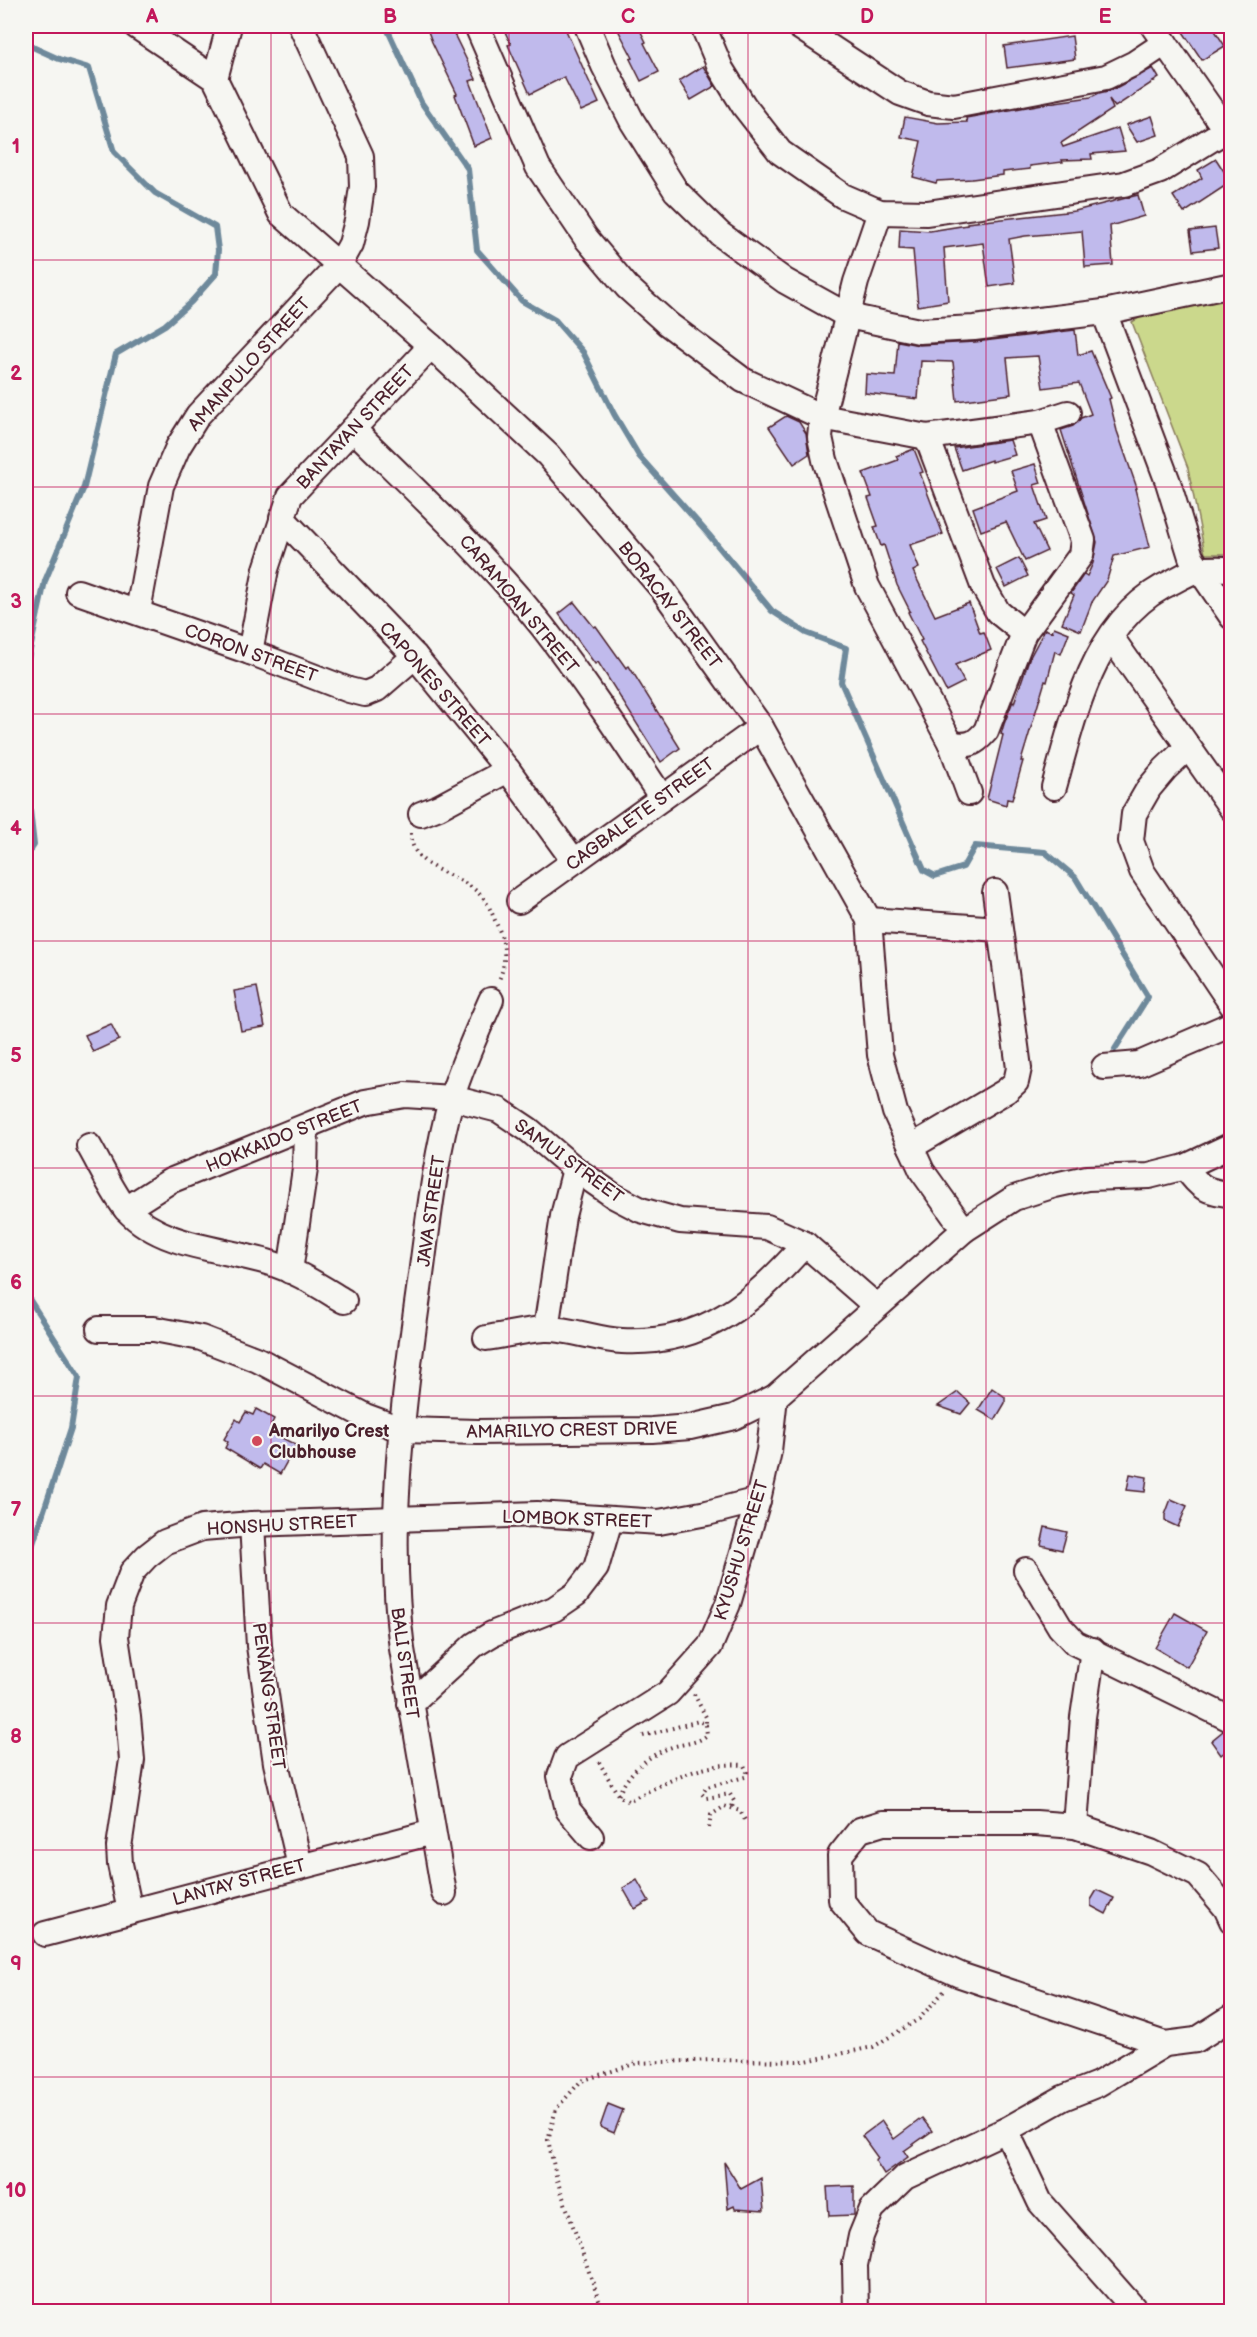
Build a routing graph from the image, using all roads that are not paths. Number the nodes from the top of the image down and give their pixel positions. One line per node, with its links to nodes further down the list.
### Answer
1 (136, 26): 9 (street)
2 (230, 26): 9 (street)
3 (302, 26): 12 (street, AMANPULO STREET)
4 (477, 26): 18 (street)
5 (587, 26): 15 (street)
6 (703, 26): 11 (street)
7 (798, 26): 8 (street)
8 (1159, 34): 10 (street)
9 (215, 79): 12 (street, BORACAY STREET)
10 (1229, 134): 11 (street)
11 (880, 212): 15 (street)
12 (340, 264): 16 (street, BORACAY STREET); 26 (street, AMANPULO STREET)
13 (1232, 285): 14 (street)
14 (1104, 312): 15 (street); 24 (street)
15 (848, 316): 18 (street)
16 (431, 346): 20 (street, BANTAYAN STREET); 32 (street, BORACAY STREET)
17 (1068, 413): 19 (street)
18 (822, 417): 21 (street); 33 (street)
19 (1040, 422): 21 (street); 28 (street)
20 (353, 429): 22 (street, BANTAYAN STREET); 38 (street, CARAMOAN STREET)
21 (927, 437): 28 (street)
22 (282, 518): 30 (street, BANTAYAN STREET); 31 (street, CAPONES STREET)
23 (1232, 569): 24 (street)
24 (1198, 570): 27 (street); 29 (street)
25 (78, 592): 26 (street, CORON STREET)
26 (138, 611): 30 (street, CORON STREET)
27 (1232, 617)
28 (1024, 633): 33 (street)
29 (1112, 637): 34 (street); 36 (street)
30 (250, 652): 31 (street, CORON STREET)
31 (415, 656): 35 (street, CAPONES STREET)
32 (761, 727): 38 (street, CAGBALETE STREET); 44 (street, BORACAY STREET)
33 (951, 744): 37 (street)
34 (1188, 747): 39 (street); 47 (street)
35 (508, 770): 40 (street); 41 (street, CAPONES STREET)
36 (1054, 787)
37 (969, 793)
38 (662, 798): 41 (street, CAGBALETE STREET)
39 (1232, 809)
40 (421, 814)
41 (574, 861): 43 (street, CAGBALETE STREET)
42 (995, 892): 45 (street)
43 (519, 901)
44 (869, 920): 45 (street); 54 (street, BORACAY STREET)
45 (999, 930): 54 (street)
46 (491, 1000): 50 (street, JAVA STREET)
47 (1232, 1005)
48 (1232, 1023): 49 (street)
49 (1104, 1067)
50 (452, 1098): 51 (street, HOKKAIDO STREET); 56 (street, SAMUI STREET); 68 (street, JAVA STREET)
51 (306, 1127): 58 (street, HOKKAIDO STREET); 61 (street)
52 (1232, 1145): 55 (street, AMARILYO CREST DRIVE)
53 (89, 1146): 58 (street)
54 (911, 1147): 59 (street, BORACAY STREET)
55 (1185, 1167): 57 (street); 59 (street, AMARILYO CREST DRIVE)
56 (575, 1169): 60 (street, SAMUI STREET); 65 (street)
57 (1232, 1195)
58 (126, 1209): 61 (street)
59 (964, 1230): 63 (street, AMARILYO CREST DRIVE)
60 (805, 1244): 63 (street, SAMUI STREET); 65 (street)
61 (290, 1270): 62 (street)
62 (344, 1301)
63 (876, 1306): 67 (street, AMARILYO CREST DRIVE)
64 (99, 1329): 68 (street, AMARILYO CREST DRIVE)
65 (546, 1329): 66 (street)
66 (486, 1338)
67 (775, 1397): 68 (street, AMARILYO CREST DRIVE); 69 (street, KYUSHU STREET)
68 (403, 1430): 70 (street, BALI STREET)
69 (758, 1500): 71 (street, LOMBOK STREET); 79 (street, KYUSHU STREET)
70 (394, 1520): 71 (street, LOMBOK STREET); 72 (street, HONSHU STREET); 75 (street, BALI STREET)
71 (610, 1520): 75 (street)
72 (252, 1524): 80 (street, PENANG STREET); 82 (street, HONSHU STREET)
73 (1026, 1570): 74 (street)
74 (1093, 1650): 76 (street); 77 (street)
75 (410, 1704): 78 (street, BALI STREET)
76 (1232, 1720)
77 (1075, 1826): 83 (street); 86 (street)
78 (433, 1832): 80 (street, LANTAY STREET); 81 (street, BALI STREET)
79 (591, 1837)
80 (300, 1866): 82 (street, LANTAY STREET)
81 (444, 1893)
82 (130, 1911): 84 (street, LANTAY STREET)
83 (1232, 1921)
84 (45, 1934)
85 (1232, 2017): 86 (street)
86 (1165, 2044): 87 (street)
87 (1006, 2130): 88 (street); 89 (street)
88 (856, 2312)
89 (1137, 2312)

